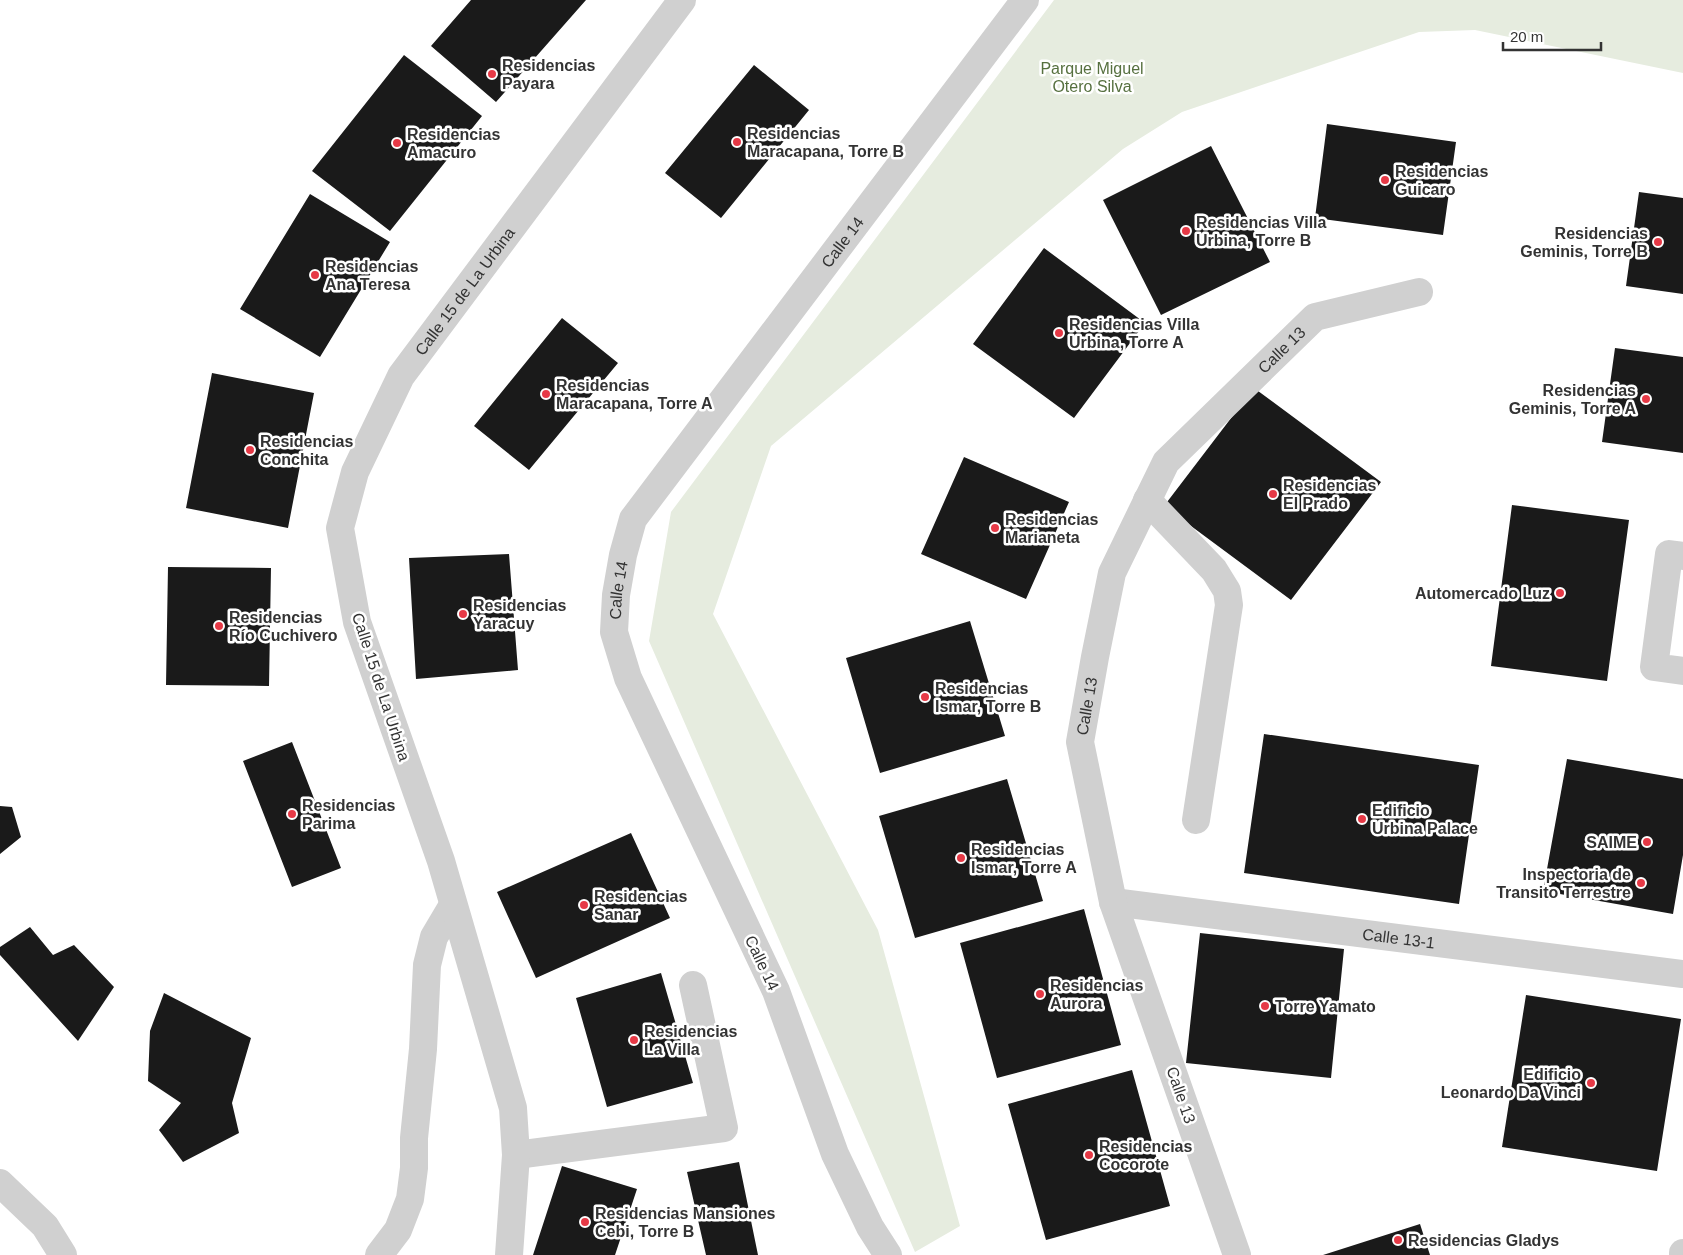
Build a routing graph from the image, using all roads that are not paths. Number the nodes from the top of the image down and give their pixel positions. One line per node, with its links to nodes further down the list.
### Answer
1 (682, 0): 9 (street, Calle 15 de La Urbina)
2 (1025, 0): 17 (street, Calle 14)
3 (1419, 292): 4 (street, Calle 13)
4 (1148, 500): 7 (street); 8 (street, Calle 13)
5 (1683, 556): 6 (street)
6 (1683, 671)
7 (1196, 820)
8 (1114, 902): 10 (street, Calle 13-1); 18 (street, Calle 13)
9 (454, 904): 12 (street, Calle 15 de La Urbina); 15 (street)
10 (1683, 974)
11 (693, 985): 12 (street)
12 (516, 1155): 16 (street, Calle 15 de La Urbina)
13 (0, 1183): 14 (street)
14 (63, 1255)
15 (379, 1255)
16 (509, 1255)
17 (888, 1255)
18 (1237, 1255)

